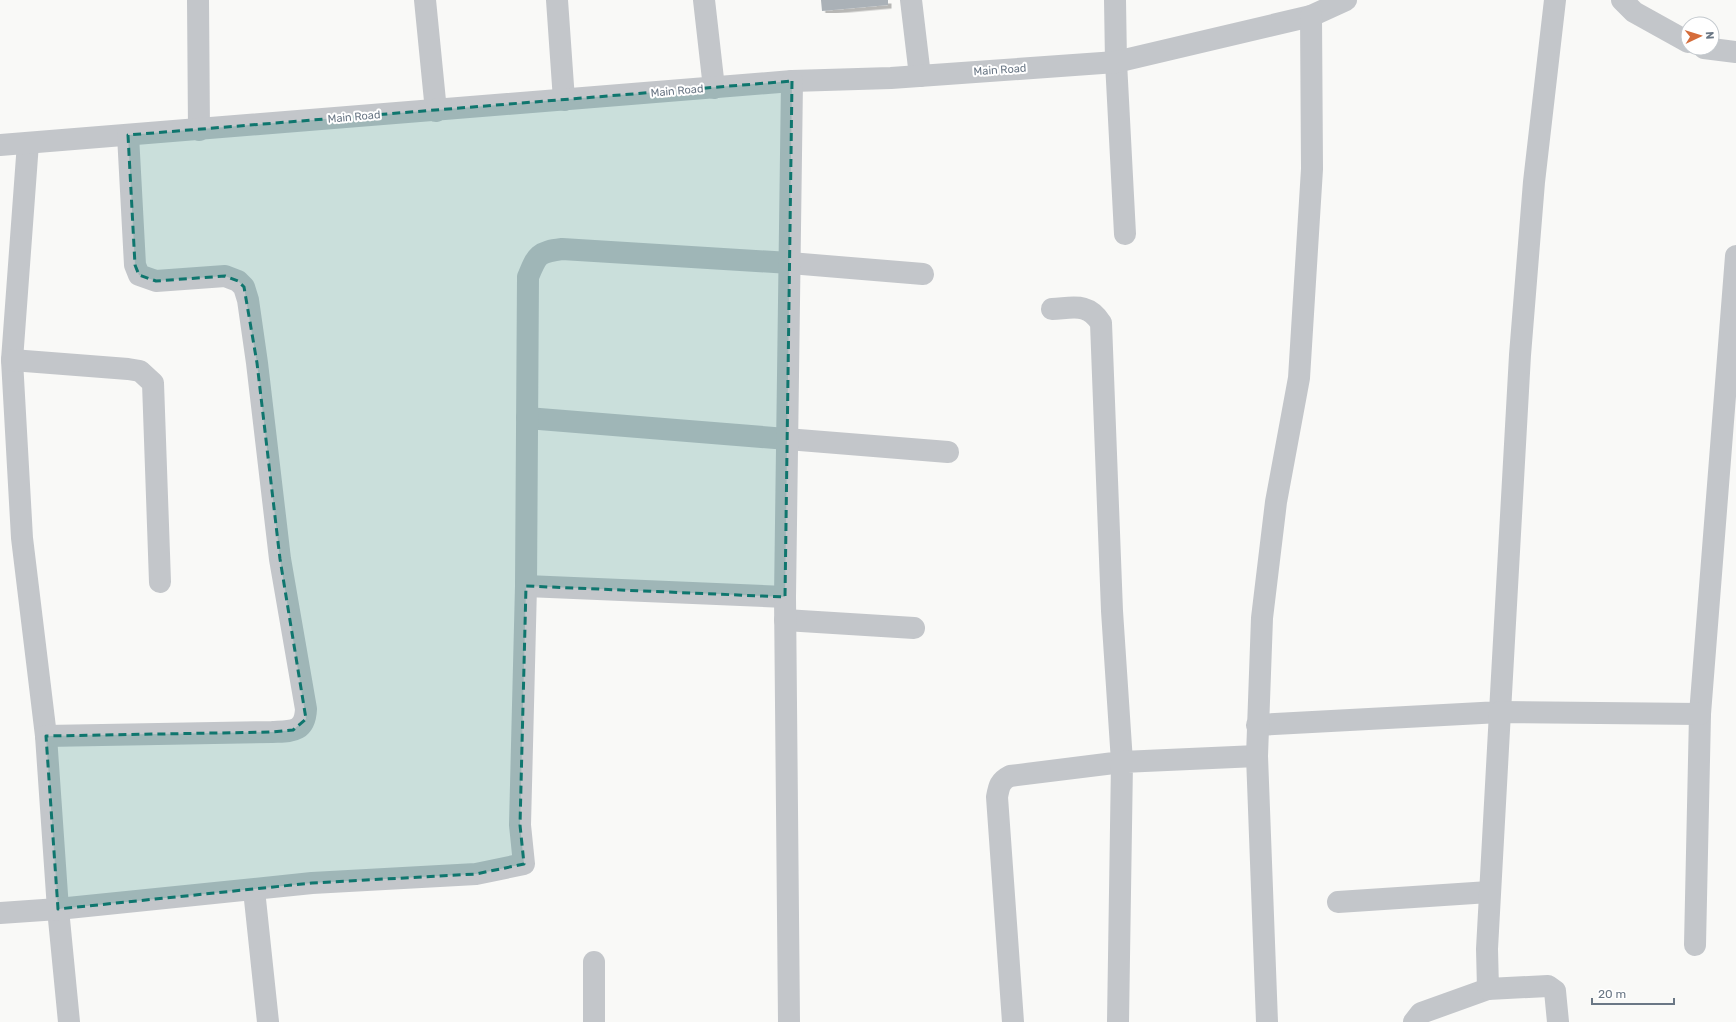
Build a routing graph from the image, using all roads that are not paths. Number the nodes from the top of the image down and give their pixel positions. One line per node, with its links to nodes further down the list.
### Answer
1 (198, 0): 20 (street)
2 (425, 0): 19 (street)
3 (557, 0): 18 (street)
4 (704, 0): 17 (street)
5 (911, 0): 15 (street)
6 (1115, 0): 14 (street)
7 (1346, 0): 10 (street, Main Road)
8 (1555, 0): 38 (street)
9 (1622, 0): 11 (street)
10 (1311, 16): 14 (street, Main Road); 40 (street)
11 (1680, 38)
12 (1720, 50): 13 (street)
13 (1736, 52)
14 (1116, 62): 15 (street, Main Road); 24 (street)
15 (920, 76): 16 (street, Main Road)
16 (792, 81): 17 (street, Main Road); 26 (street)
17 (714, 88): 18 (street, Main Road)
18 (564, 100): 19 (street, Main Road)
19 (436, 111): 20 (street, Main Road)
20 (199, 130): 21 (street, Main Road)
21 (128, 135): 22 (street, Main Road); 41 (street)
22 (28, 143): 23 (street, Main Road); 29 (street)
23 (0, 145)
24 (1125, 234)
25 (1736, 256): 39 (street)
26 (790, 263): 27 (street); 30 (street); 31 (street)
27 (923, 274)
28 (1052, 309): 43 (street)
29 (12, 360): 33 (street); 41 (street)
30 (527, 418): 31 (street); 34 (street)
31 (787, 439): 32 (street); 35 (street)
32 (948, 452)
33 (160, 582)
34 (526, 586): 35 (street); 44 (street)
35 (785, 597): 36 (street)
36 (785, 620): 37 (street); 55 (street)
37 (914, 628)
38 (1500, 712): 39 (street); 40 (street); 45 (street)
39 (1700, 714): 49 (street)
40 (1257, 725): 42 (street)
41 (46, 736): 47 (street)
42 (1257, 756): 43 (street); 58 (street)
43 (1122, 762): 56 (street); 57 (street)
44 (254, 890): 47 (street); 53 (street)
45 (1490, 892): 46 (street); 51 (street)
46 (1338, 902)
47 (58, 909): 48 (street); 52 (street)
48 (0, 912)
49 (1695, 945)
50 (594, 962): 54 (street)
51 (1488, 989): 59 (street); 60 (street)
52 (69, 1022)
53 (268, 1022)
54 (594, 1022)
55 (789, 1022)
56 (1012, 1022)
57 (1118, 1022)
58 (1267, 1022)
59 (1414, 1022)
60 (1558, 1022)

